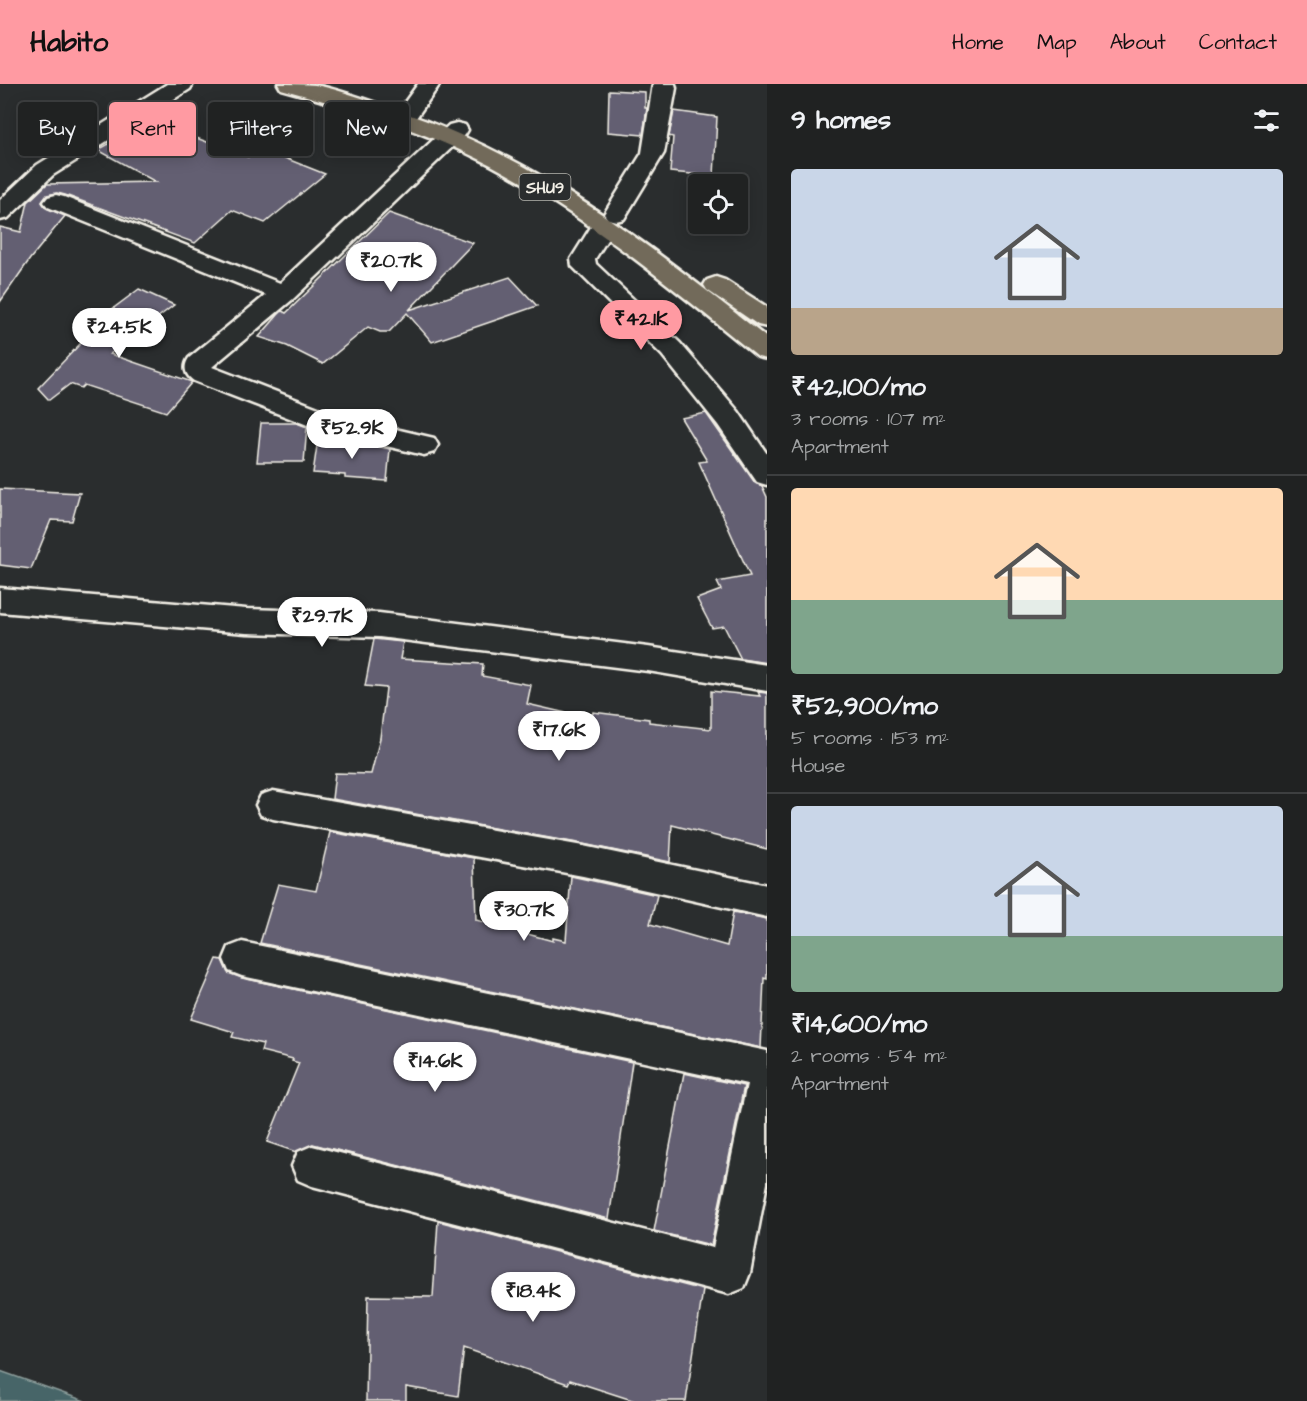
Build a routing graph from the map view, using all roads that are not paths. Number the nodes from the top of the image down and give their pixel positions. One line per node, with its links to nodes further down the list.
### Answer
1 (182, 84): 11 (street)
2 (289, 84): 9 (main road, SHU9)
3 (319, 84): 6 (main road, SHU9)
4 (429, 84): 7 (street)
5 (664, 84): 12 (street)
6 (374, 102)
7 (409, 112)
8 (409, 113): 9 (main road, SHU9)
9 (454, 134): 12 (main road, SHU9); 13 (street)
10 (56, 202): 13 (street)
11 (0, 213)
12 (610, 220): 14 (main road, SHU9); 15 (main road, SHU9); 17 (street)
13 (284, 293): 16 (street)
14 (767, 319)
15 (767, 351)
16 (424, 445)
17 (767, 475)
18 (0, 600): 19 (street)
19 (767, 678)
20 (273, 805): 21 (street)
21 (767, 901)
22 (242, 959): 23 (street)
23 (767, 1070)
24 (767, 1080): 25 (street)
25 (312, 1166)

